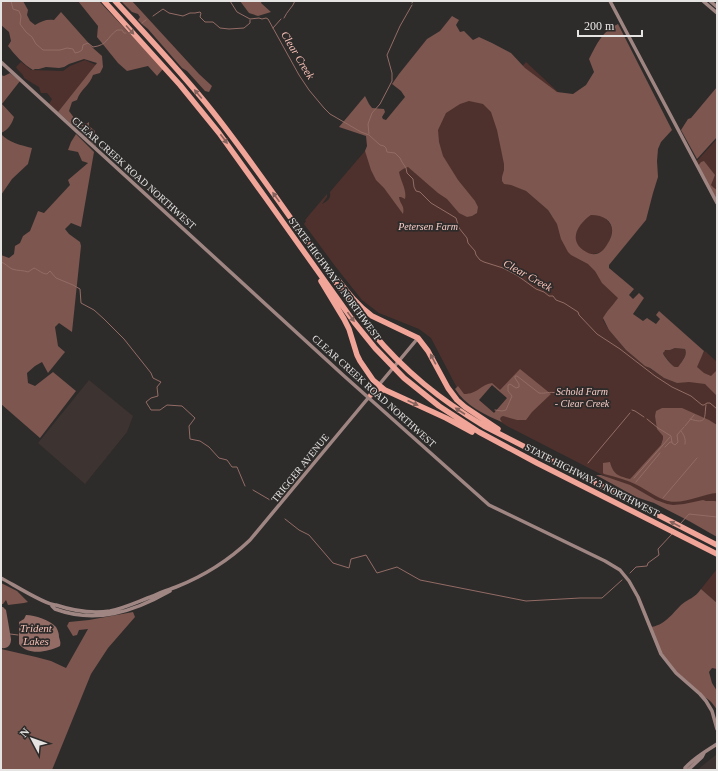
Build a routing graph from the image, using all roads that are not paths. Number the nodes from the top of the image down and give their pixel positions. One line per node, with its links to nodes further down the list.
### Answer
1 (104, 1): 11 (highway, STATE HIGHWAY 3 NORTHWEST, one-way to 11)
2 (115, 1): 10 (highway, STATE HIGHWAY 3 NORTHWEST, one-way to 2)
3 (610, 1): 9 (main road)
4 (703, 1): 7 (main road)
5 (710, 1): 6 (main road)
6 (717, 7)
7 (717, 13)
8 (1, 62): 26 (main road, CLEAR CREEK ROAD NORTHWEST)
9 (717, 203)
10 (299, 230): 12 (highway); 17 (highway, STATE HIGHWAY 3 NORTHWEST, one-way to 10)
11 (304, 251): 13 (highway); 18 (highway, STATE HIGHWAY 3 NORTHWEST, one-way to 18)
12 (418, 338): 14 (main road, TRIGGER AVENUE); 17 (highway, one-way to 12)
13 (373, 380): 14 (highway); 16 (highway)
14 (379, 385): 15 (highway); 16 (main road, TRIGGER AVENUE)
15 (385, 390): 16 (highway); 18 (highway, one-way to 18)
16 (371, 395): 22 (main road, TRIGGER AVENUE)
17 (531, 450): 19 (highway, STATE HIGHWAY 3 NORTHWEST, one-way to 17)
18 (537, 463): 20 (highway, STATE HIGHWAY 3 NORTHWEST)
19 (717, 545)
20 (717, 554)
21 (1, 578): 24 (main road, TRIGGER AVENUE)
22 (176, 587): 23 (main road, TRIGGER AVENUE); 25 (main road, TRIGGER AVENUE)
23 (132, 604): 24 (main road, TRIGGER AVENUE); 25 (main road)
24 (52, 606): 25 (main road, TRIGGER AVENUE)
25 (135, 608)
26 (717, 729)
27 (717, 744): 28 (main road)
28 (704, 753): 29 (main road); 30 (main road)
29 (684, 770)
30 (688, 770)

